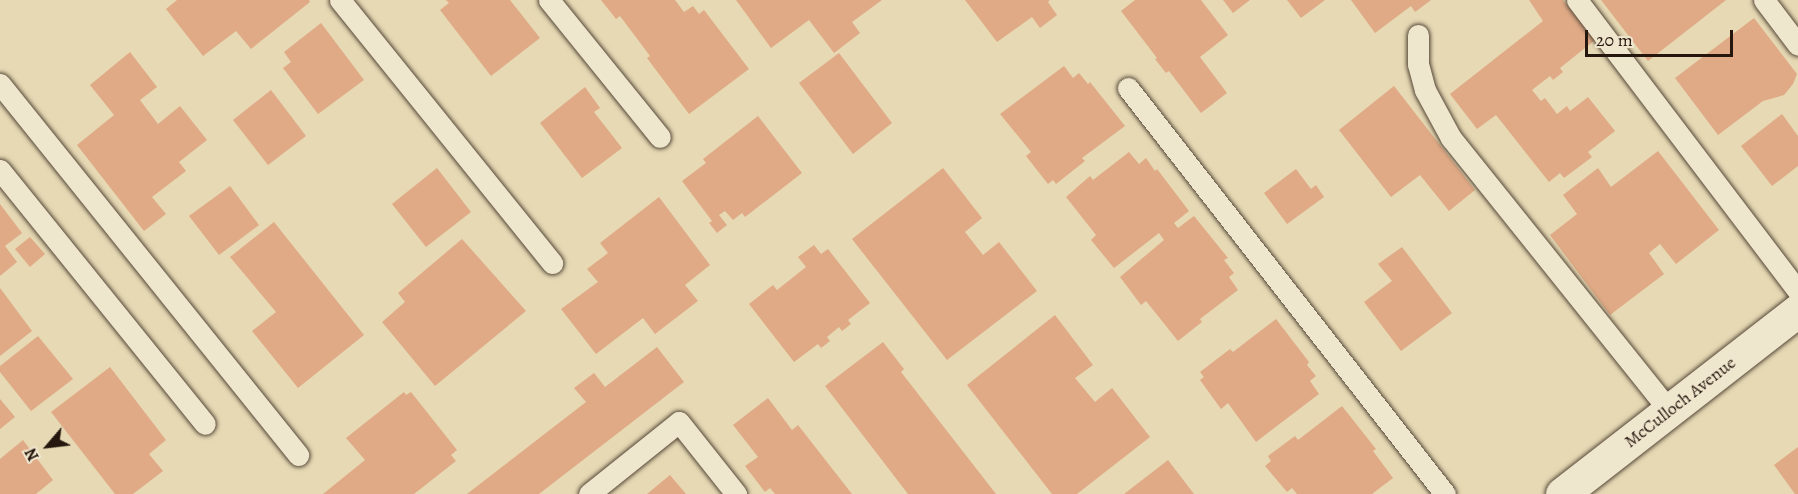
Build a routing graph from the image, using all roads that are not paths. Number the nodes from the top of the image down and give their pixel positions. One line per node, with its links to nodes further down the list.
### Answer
1 (340, 0): 11 (lane)
2 (549, 0): 9 (lane)
3 (1577, 0): 12 (lane)
4 (1764, 0): 6 (lane)
5 (1418, 35): 14 (lane)
6 (1798, 45)
7 (0, 84): 16 (lane)
8 (1128, 88): 19 (lane)
9 (660, 137)
10 (0, 170): 15 (lane)
11 (552, 263)
12 (1798, 291)
13 (1798, 310): 14 (street, McCulloch Avenue)
14 (1669, 410): 20 (street, McCulloch Avenue)
15 (205, 424)
16 (298, 455)
17 (589, 494): 18 (lane)
18 (736, 494)
19 (1444, 494)
20 (1562, 494)

